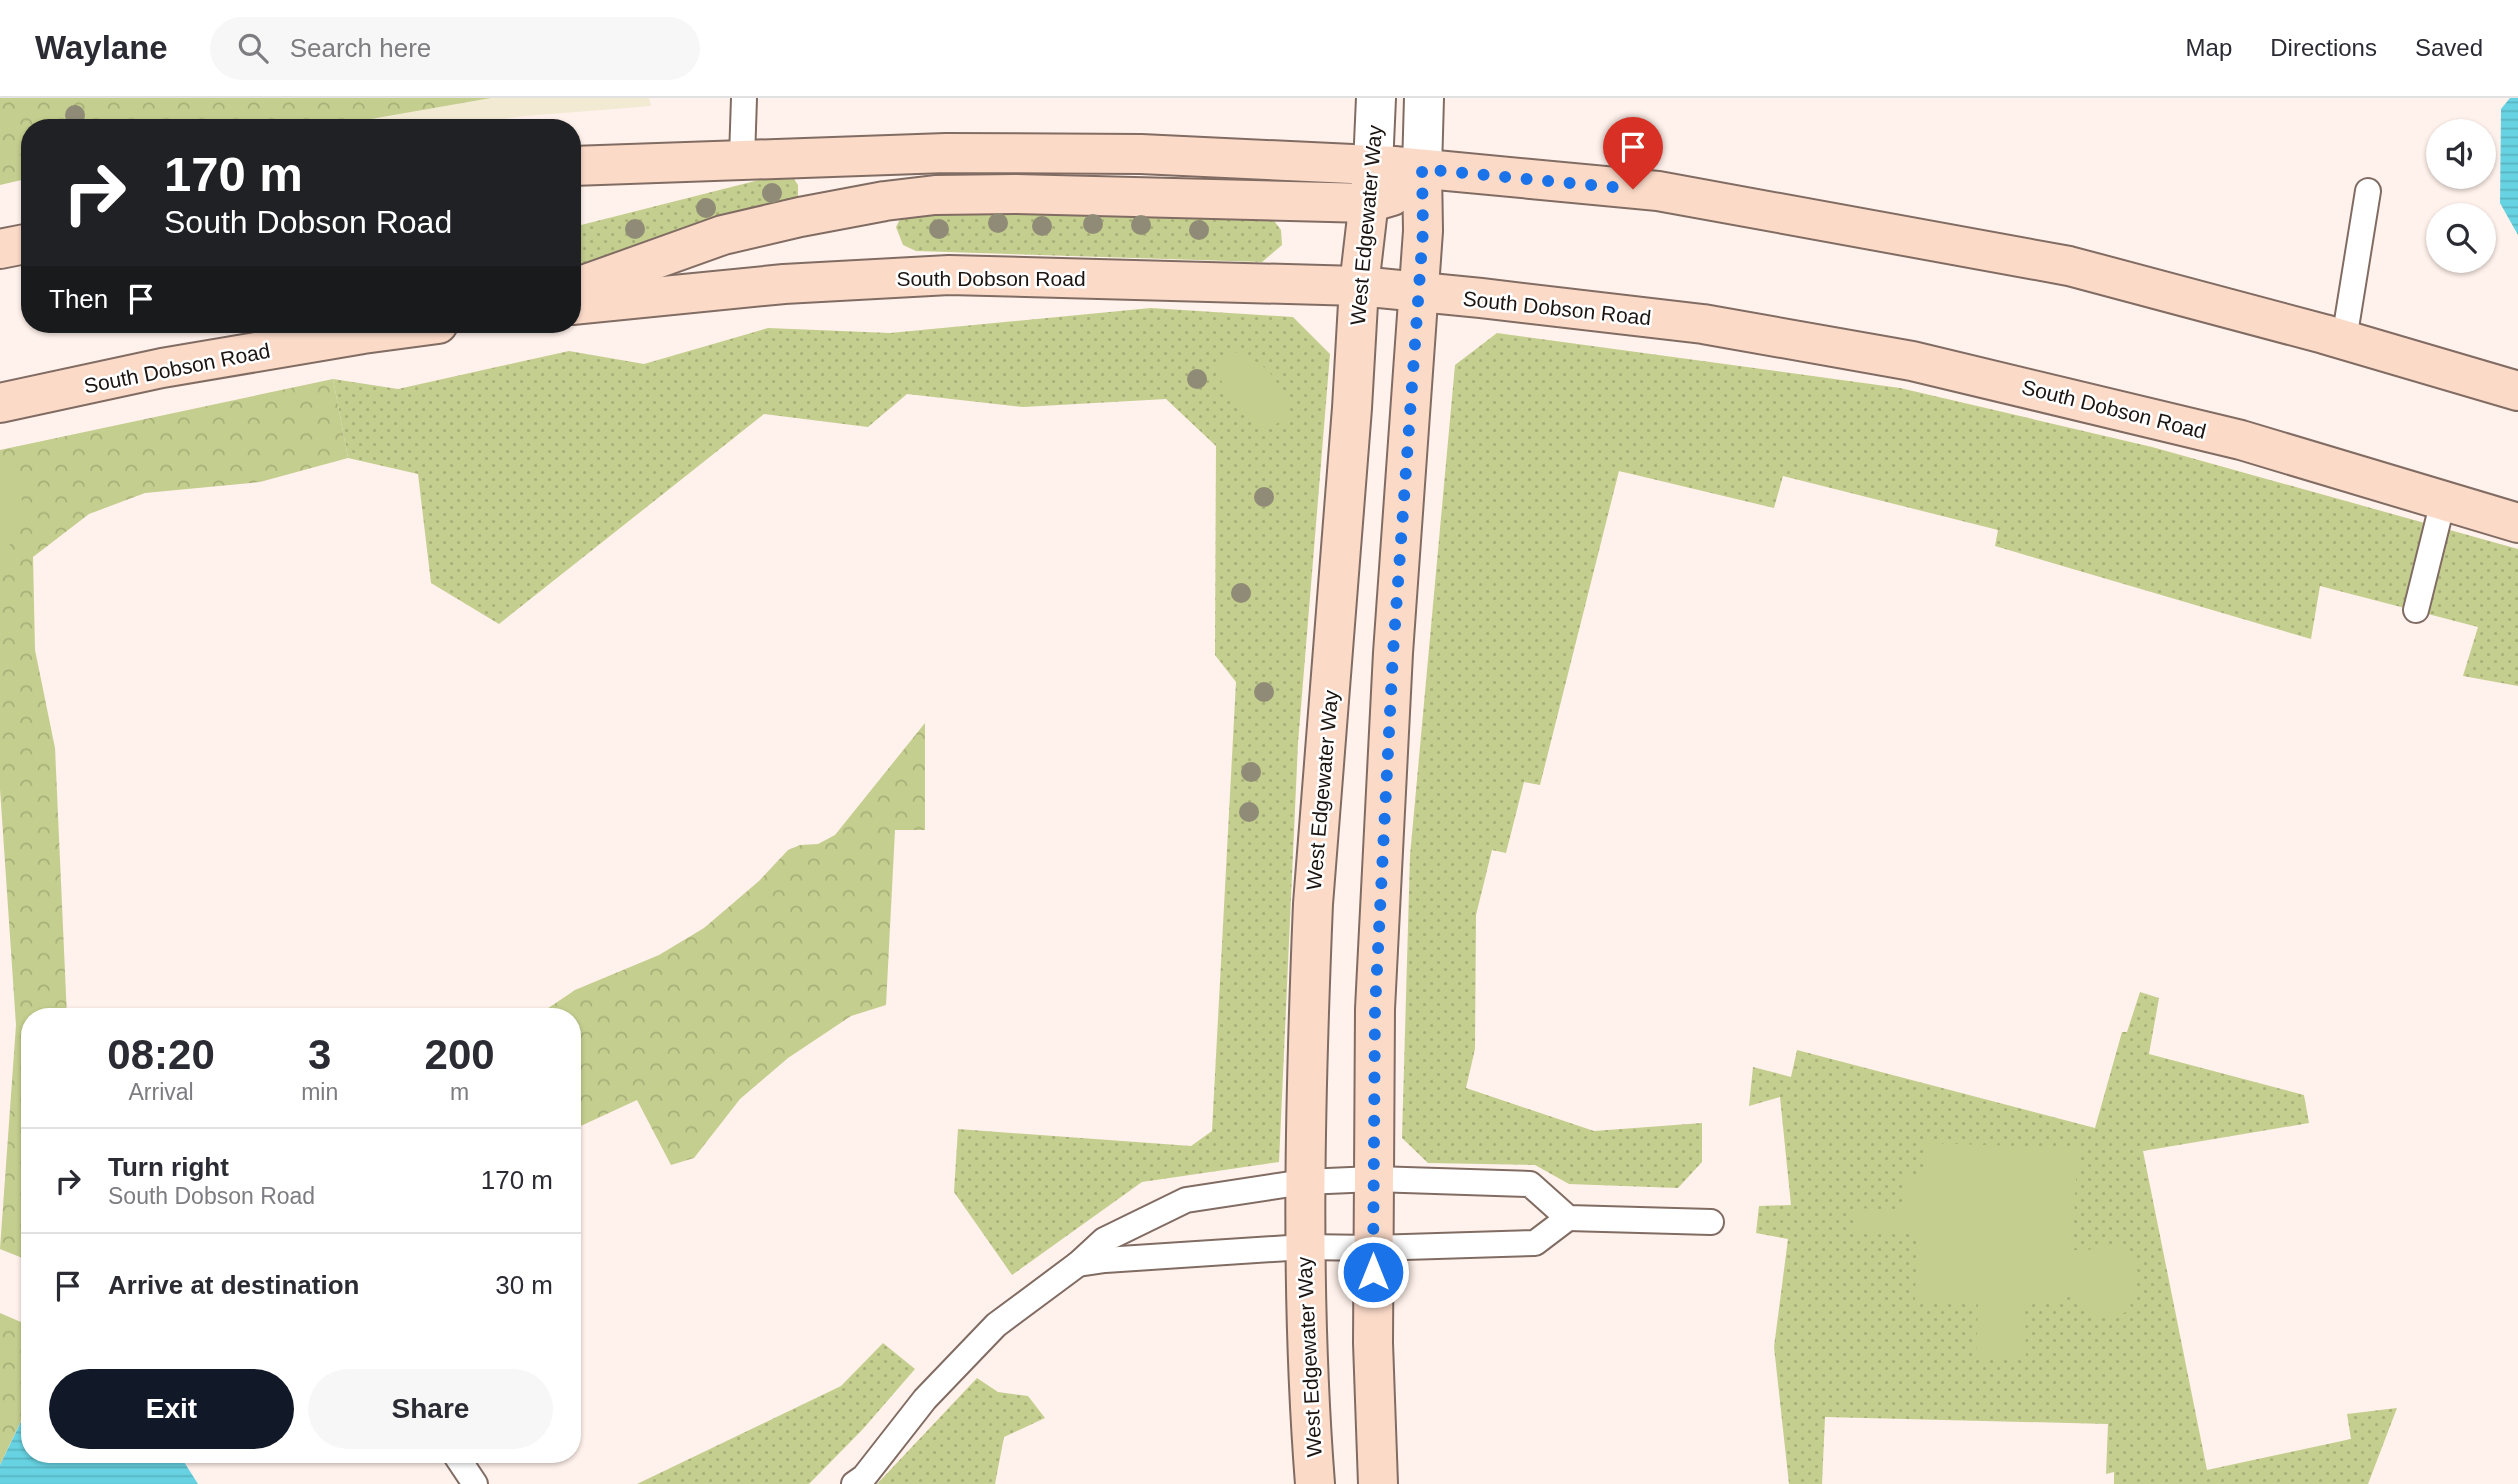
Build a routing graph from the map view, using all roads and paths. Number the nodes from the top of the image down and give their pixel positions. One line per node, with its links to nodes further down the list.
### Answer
1 (744, 98): 4 (lane)
2 (1376, 98): 7 (street, West Edgewater Way)
3 (1424, 98): 6 (street)
4 (742, 159): 5 (main road); 7 (main road)
5 (581, 166)
6 (1422, 169): 7 (main road); 13 (main road); 16 (main road)
7 (1371, 184): 11 (main road); 12 (main road, West Edgewater Way)
8 (2368, 191): 16 (lane)
9 (21, 245): 10 (main road)
10 (0, 249)
11 (581, 286)
12 (1359, 286): 13 (main road, South Dobson Road); 14 (main road, South Dobson Road); 23 (main road, West Edgewater Way)
13 (1419, 293): 19 (main road, South Dobson Road); 22 (main road)
14 (581, 304)
15 (370, 333): 18 (main road, South Dobson Road)
16 (2344, 340): 17 (main road)
17 (2518, 391)
18 (0, 403)
19 (2443, 501): 20 (main road, South Dobson Road); 21 (lane)
20 (2518, 523)
21 (2416, 610)
22 (1374, 1179): 23 (lane); 24 (lane); 27 (main road)
23 (1304, 1182): 26 (main road, West Edgewater Way); 28 (lane)
24 (1568, 1218): 25 (lane); 27 (lane)
25 (1711, 1222)
26 (1304, 1247): 27 (lane); 28 (lane); 32 (main road, West Edgewater Way)
27 (1373, 1248): 33 (main road)
28 (1078, 1264): 31 (lane)
29 (461, 1463): 30 (lane)
30 (475, 1484)
31 (854, 1484)
32 (1315, 1484)
33 (1378, 1484)

